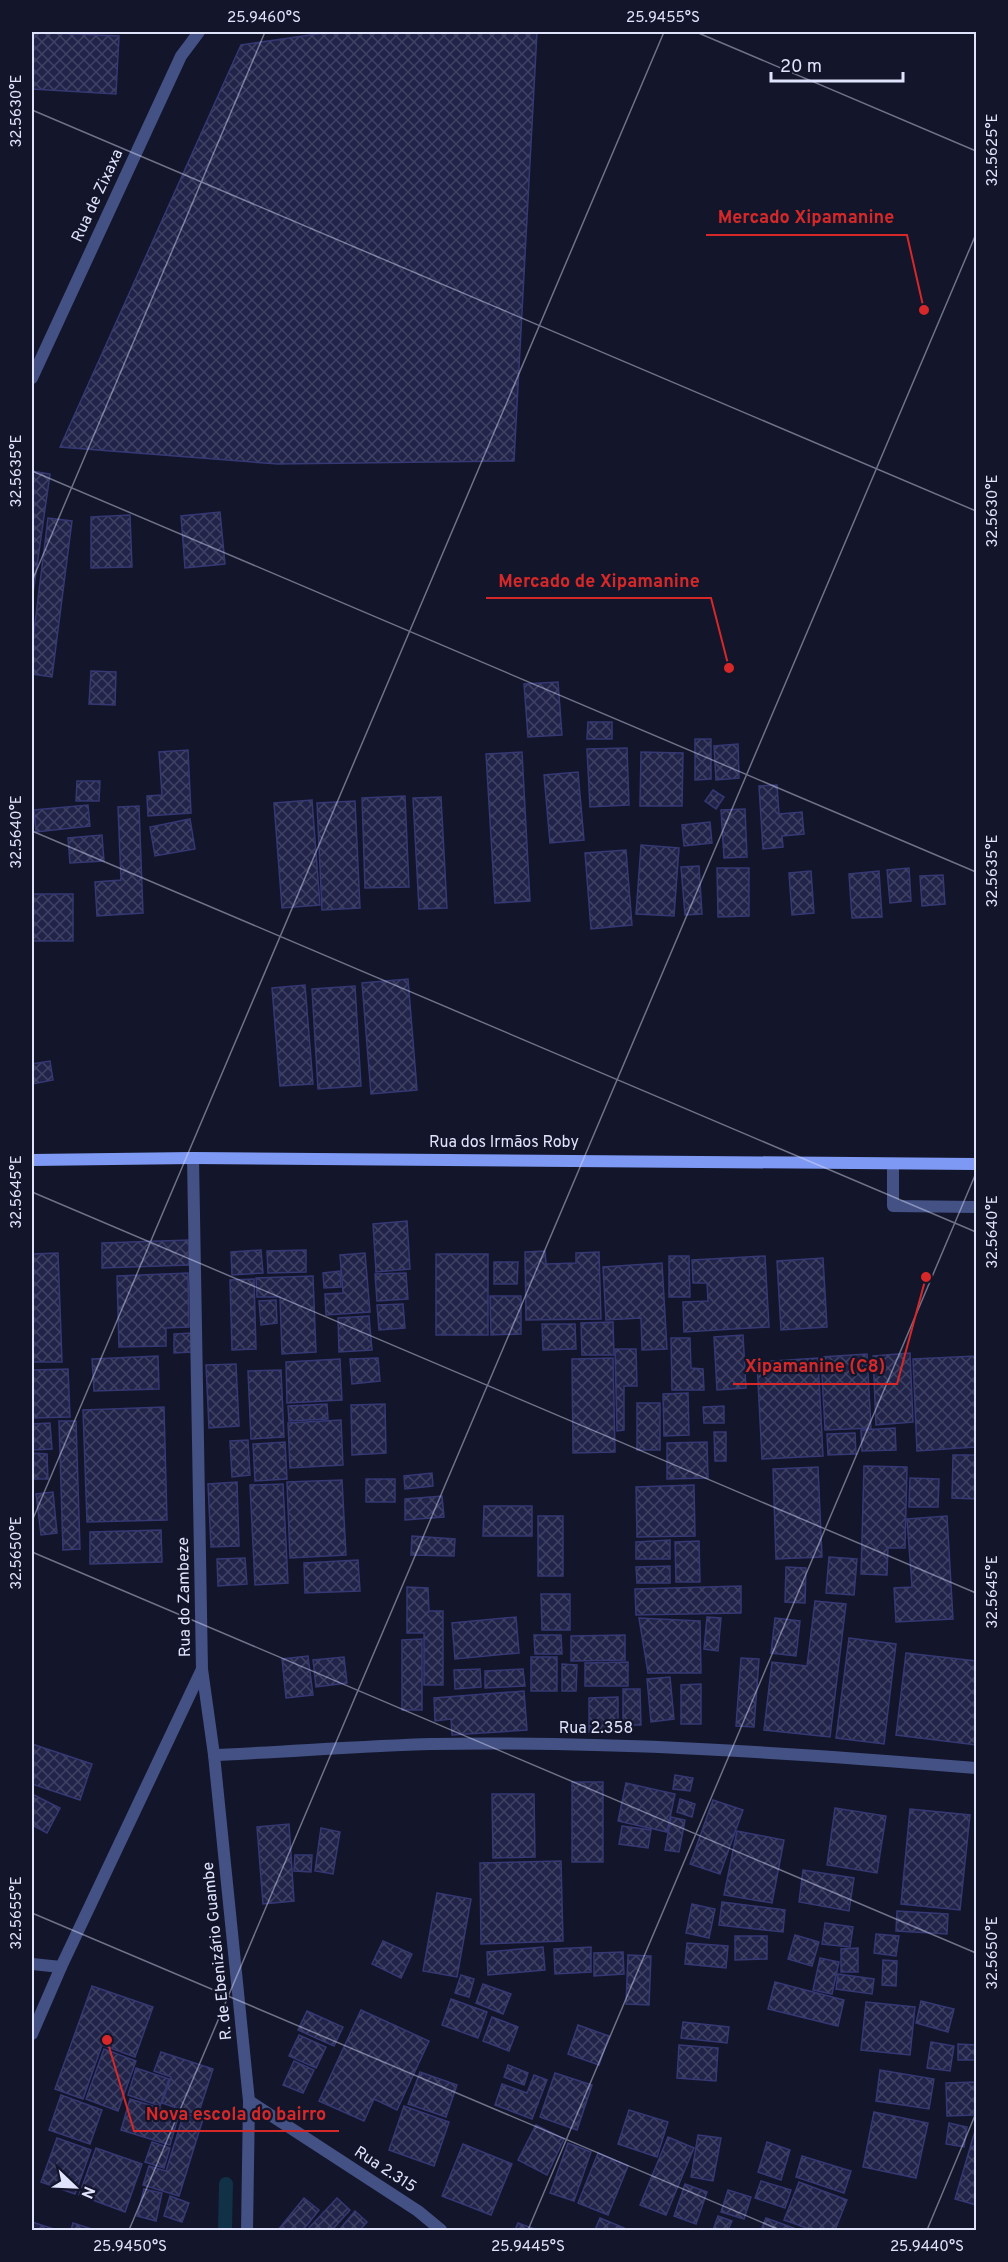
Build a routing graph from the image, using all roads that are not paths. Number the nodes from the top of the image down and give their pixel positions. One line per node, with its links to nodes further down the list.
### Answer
1 (199, 32): 2 (street, Rua de Zixaxa)
2 (32, 378)
3 (194, 1158): 4 (street, Rua dos Irmãos Roby); 5 (street, Rua dos Irmãos Roby); 8 (street, Rua do Zambeze)
4 (32, 1160)
5 (893, 1164): 6 (street, Rua dos Irmãos Roby); 7 (street)
6 (976, 1164)
7 (976, 1207)
8 (202, 1669): 9 (street, R. de Ebenizário Guambe); 12 (street, Rua do Zambeze)
9 (214, 1755): 10 (street, Rua 2.358); 14 (street, R. de Ebenizário Guambe)
10 (976, 1768)
11 (32, 1964): 12 (street)
12 (61, 1967): 13 (street, Rua do Zambeze)
13 (32, 2034)
14 (249, 2101): 15 (street, R. de Ebenizário Guambe); 16 (street, Rua 2.315)
15 (247, 2230)
16 (441, 2230)

